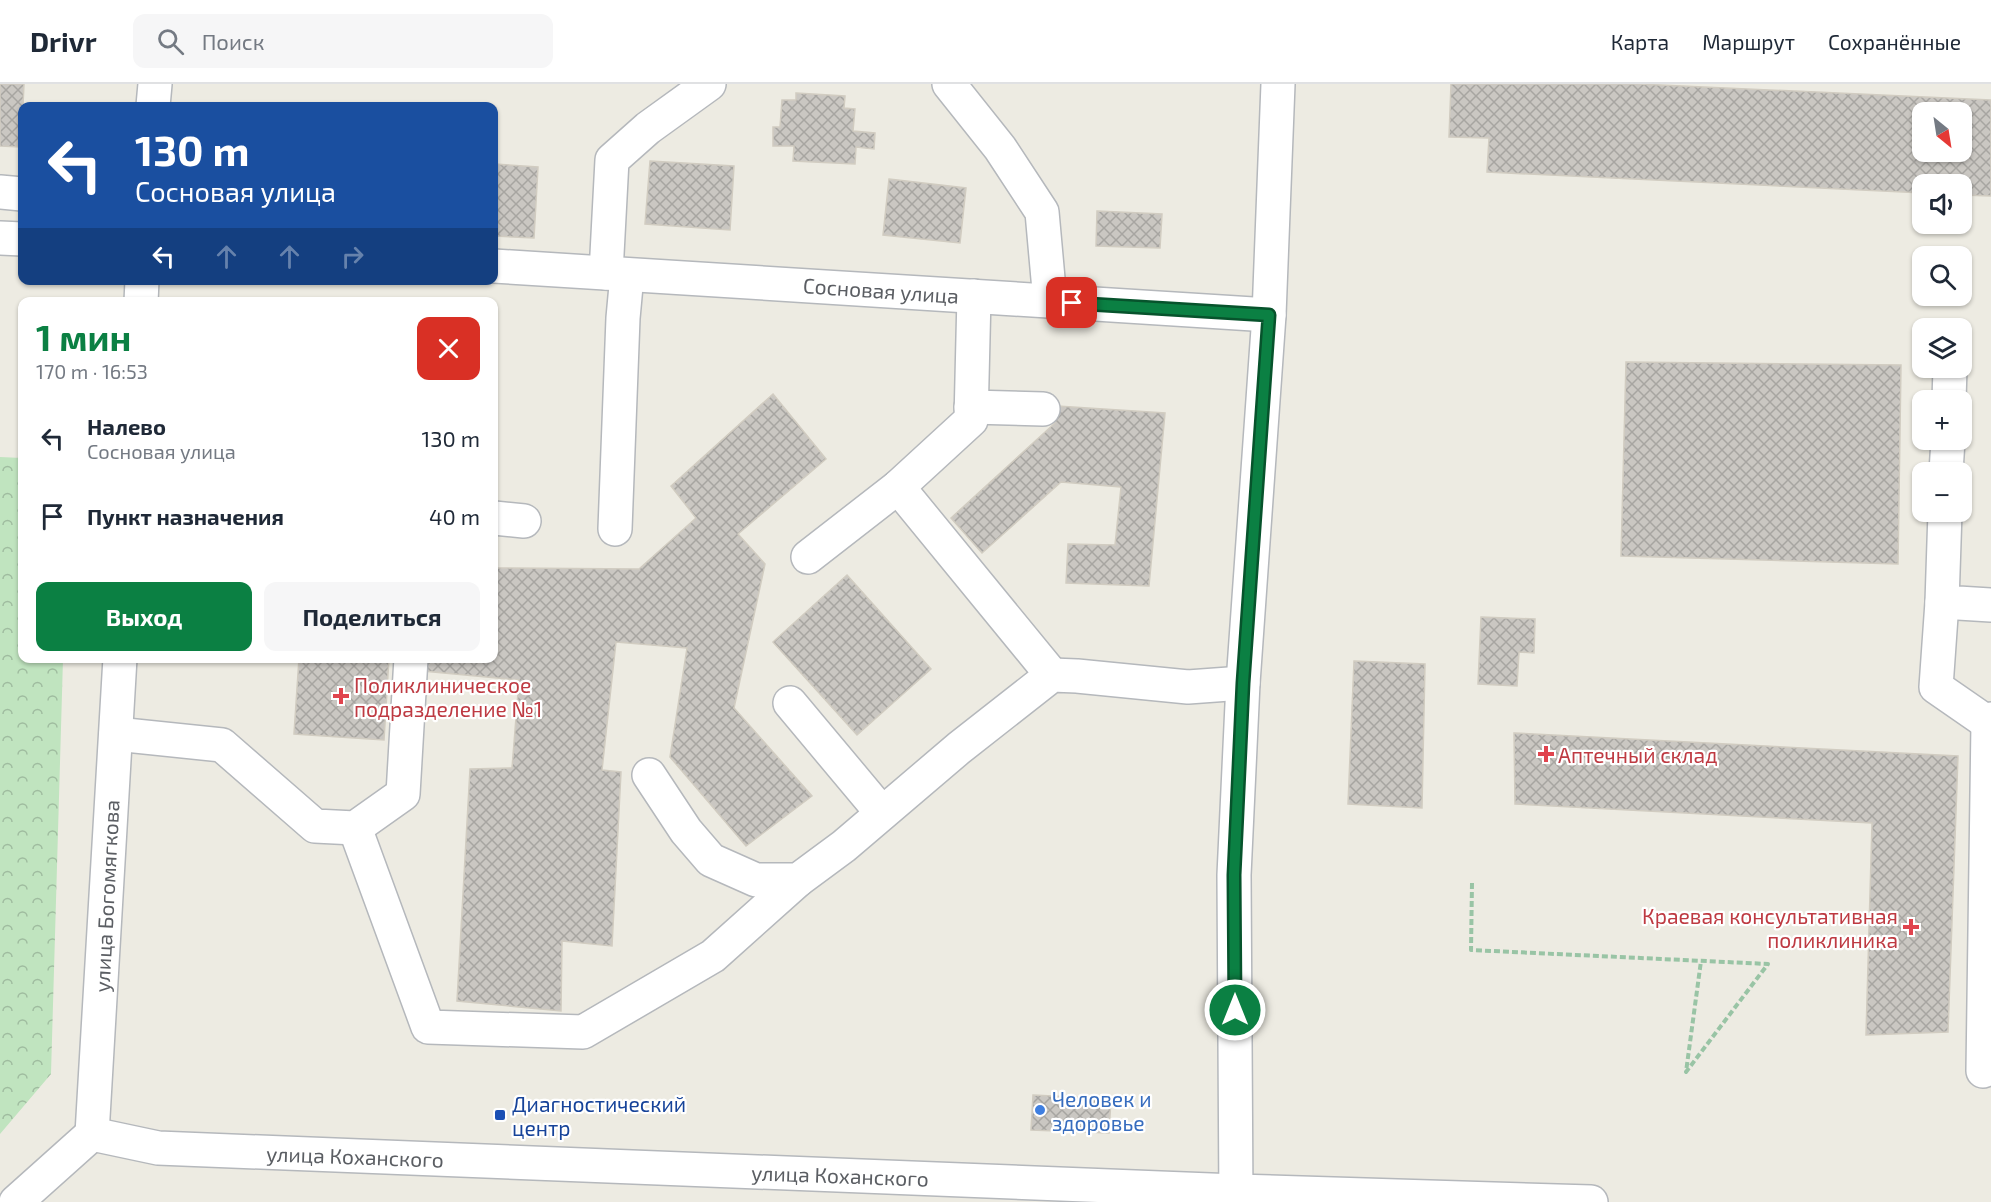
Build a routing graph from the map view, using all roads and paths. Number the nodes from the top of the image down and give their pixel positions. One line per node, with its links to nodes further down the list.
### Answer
1 (155, 84): 5 (street)
2 (709, 84): 11 (street)
3 (949, 84): 13 (street)
4 (1278, 84): 14 (street)
5 (153, 102)
6 (0, 192): 7 (street)
7 (18, 194)
8 (0, 238): 9 (street)
9 (18, 239)
10 (498, 266): 11 (street, Сосновая улица)
11 (617, 274): 12 (street, Сосновая улица); 19 (street)
12 (974, 296): 13 (street, Сосновая улица); 15 (street)
13 (1050, 301): 14 (street, Сосновая улица)
14 (1269, 315): 26 (street)
15 (971, 407): 16 (street); 17 (street)
16 (1043, 409)
17 (898, 487): 20 (street); 25 (street)
18 (1945, 522): 21 (street)
19 (615, 529)
20 (808, 557)
21 (1942, 602): 22 (street); 28 (street)
22 (1991, 605)
23 (120, 663): 29 (street, улица Богомягкова)
24 (411, 663): 32 (street)
25 (1052, 675): 26 (street); 31 (street)
26 (1243, 683): 39 (street)
27 (790, 702): 31 (street)
28 (1989, 721): 36 (street)
29 (116, 734): 32 (street); 37 (street, улица Богомягкова)
30 (649, 775): 33 (street)
31 (882, 813): 33 (street)
32 (355, 828): 33 (street)
33 (798, 880)
34 (1472, 883): 35 (path)
35 (1701, 961): 35 (path)
36 (1983, 1071)
37 (92, 1134): 38 (street, улица Коханского); 40 (street)
38 (920, 1190): 39 (street, улица Коханского)
39 (1236, 1196): 41 (street, улица Коханского)
40 (16, 1202)
41 (1591, 1202)

